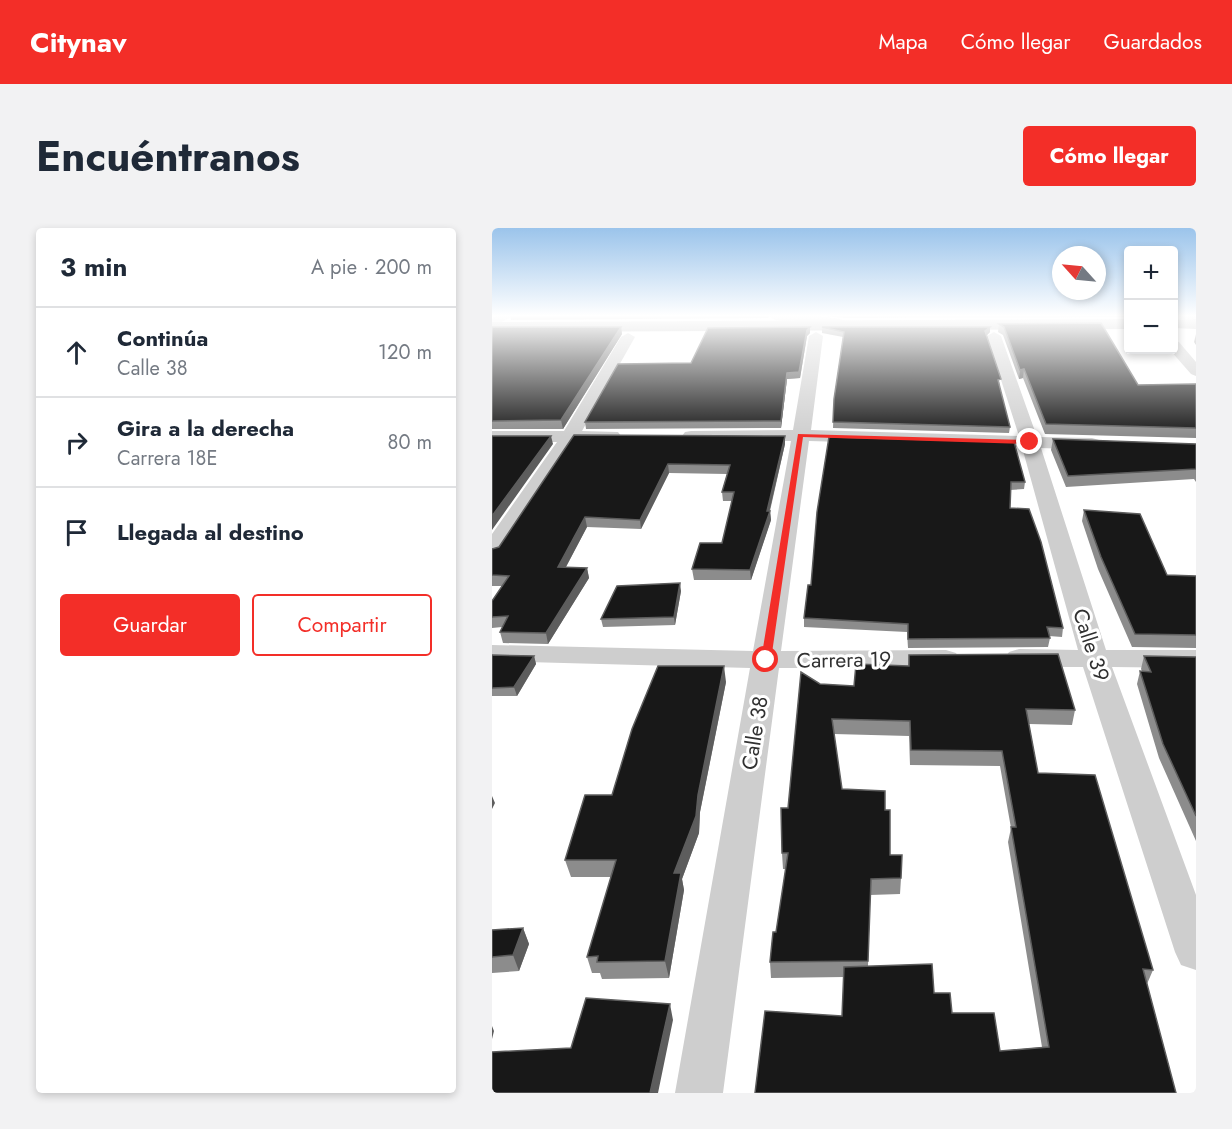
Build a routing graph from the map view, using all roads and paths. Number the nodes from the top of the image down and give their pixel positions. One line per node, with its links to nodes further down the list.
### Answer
1 (617, 356): 7 (street)
2 (813, 356): 6 (street, Calle 38)
3 (1004, 356): 11 (street, Calle 39)
4 (1183, 356): 5 (street)
5 (1196, 371)
6 (801, 435): 9 (street); 11 (street); 17 (street, Calle 38)
7 (570, 436): 8 (street); 10 (street); 13 (street)
8 (628, 436)
9 (674, 436)
10 (492, 437)
11 (1030, 442): 12 (street); 15 (street, Calle 39)
12 (1113, 444)
13 (492, 552)
14 (492, 653): 17 (street, Carrera 19)
15 (1094, 657): 16 (street, Carrera 19); 17 (street, Carrera 19); 18 (street, Calle 39)
16 (1196, 659)
17 (766, 660): 19 (street, Calle 38)
18 (1196, 952)
19 (699, 1093)

